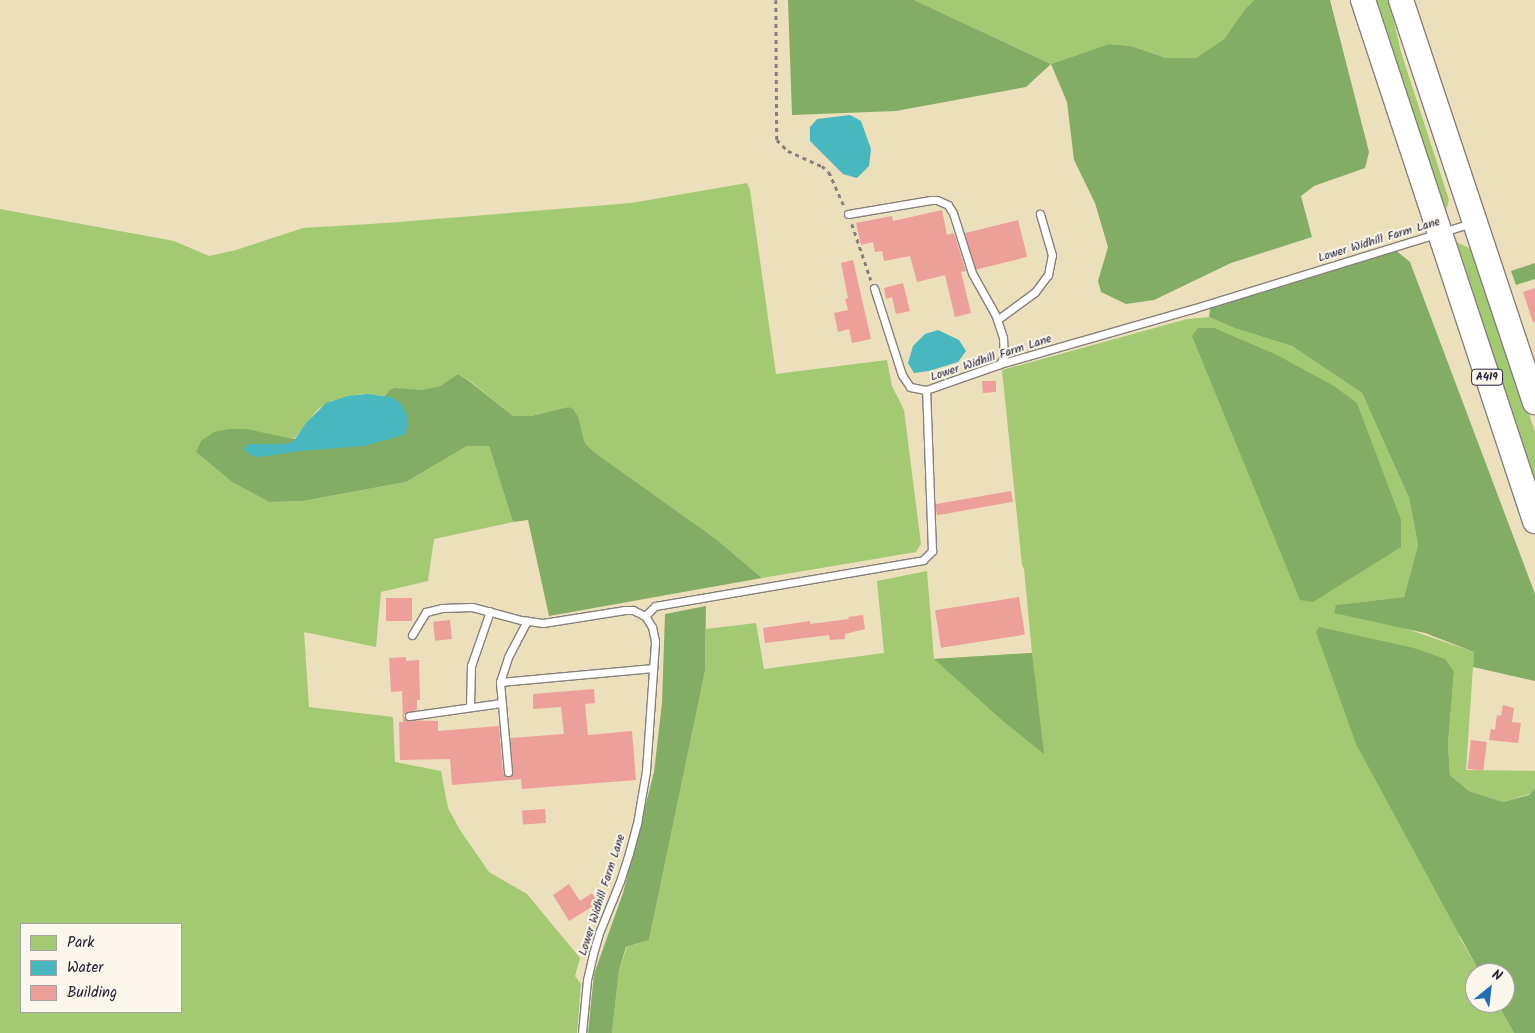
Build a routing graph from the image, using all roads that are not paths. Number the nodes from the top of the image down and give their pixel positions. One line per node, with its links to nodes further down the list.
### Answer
1 (1363, 0): 6 (highway, A419)
2 (1401, 0): 5 (highway)
3 (848, 214): 8 (lane)
4 (1040, 214): 8 (lane)
5 (1474, 222): 6 (lane, Lower Widhill Farm Lane); 11 (highway)
6 (1440, 234): 9 (lane, Lower Widhill Farm Lane); 12 (highway, A419)
7 (874, 288): 10 (lane)
8 (997, 320): 9 (lane)
9 (1000, 364): 10 (lane, Lower Widhill Farm Lane)
10 (926, 390): 14 (lane, Lower Widhill Farm Lane)
11 (1535, 402)
12 (1535, 521)
13 (490, 611): 15 (lane); 16 (lane); 20 (lane)
14 (645, 616): 15 (lane); 17 (lane, Lower Widhill Farm Lane)
15 (527, 621): 18 (lane)
16 (412, 635)
17 (653, 668): 18 (lane); 23 (lane, Lower Widhill Farm Lane)
18 (500, 682): 19 (lane)
19 (501, 703): 20 (lane); 22 (lane)
20 (470, 706): 21 (lane)
21 (409, 716)
22 (508, 772)
23 (582, 1033)

